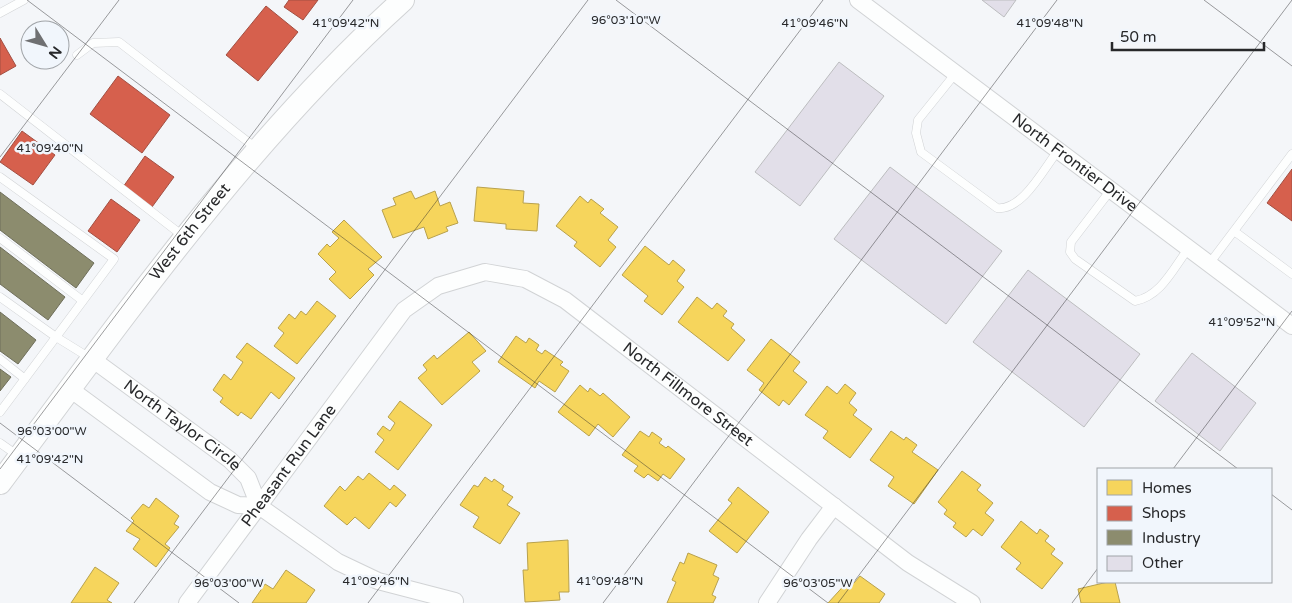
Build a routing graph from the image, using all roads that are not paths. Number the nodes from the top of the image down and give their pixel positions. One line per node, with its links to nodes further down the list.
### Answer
1 (24, 0): 4 (lane)
2 (403, 0): 8 (main road, West 6th Street)
3 (858, 0): 6 (street, North Frontier Drive)
4 (0, 13)
5 (77, 55): 8 (lane)
6 (955, 74): 9 (street, North Frontier Drive); 9 (lane)
7 (0, 94): 14 (lane)
8 (258, 150): 14 (main road, West 6th Street)
9 (1057, 152): 12 (street, North Frontier Drive)
10 (1292, 154): 13 (lane)
11 (0, 176): 20 (lane)
12 (1110, 191): 16 (street, North Frontier Drive); 16 (lane)
13 (1234, 231): 17 (lane); 18 (lane)
14 (185, 237): 25 (main road, West 6th Street)
15 (0, 238): 20 (lane)
16 (1188, 249): 17 (street, North Frontier Drive)
17 (1209, 264): 21 (street, North Frontier Drive)
18 (1292, 274)
19 (0, 297): 23 (lane)
20 (83, 301): 23 (lane)
21 (1292, 326)
22 (391, 327): 32 (street, Pheasant Run Lane); 33 (street, North Fillmore Street)
23 (56, 337): 25 (lane); 26 (lane)
24 (0, 359): 26 (lane)
25 (92, 359): 27 (main road, West 6th Street); 32 (street, North Taylor Circle)
26 (25, 379): 28 (lane)
27 (70, 389): 30 (main road, West 6th Street); 32 (street, North Taylor Circle)
28 (0, 412)
29 (0, 443): 30 (lane)
30 (19, 457): 31 (main road, West 6th Street)
31 (0, 483)
32 (258, 506): 34 (street, North Taylor Circle); 35 (street, Pheasant Run Lane)
33 (834, 506): 36 (street); 37 (street, North Fillmore Street)
34 (454, 601)
35 (188, 603)
36 (767, 603)
37 (972, 603)

